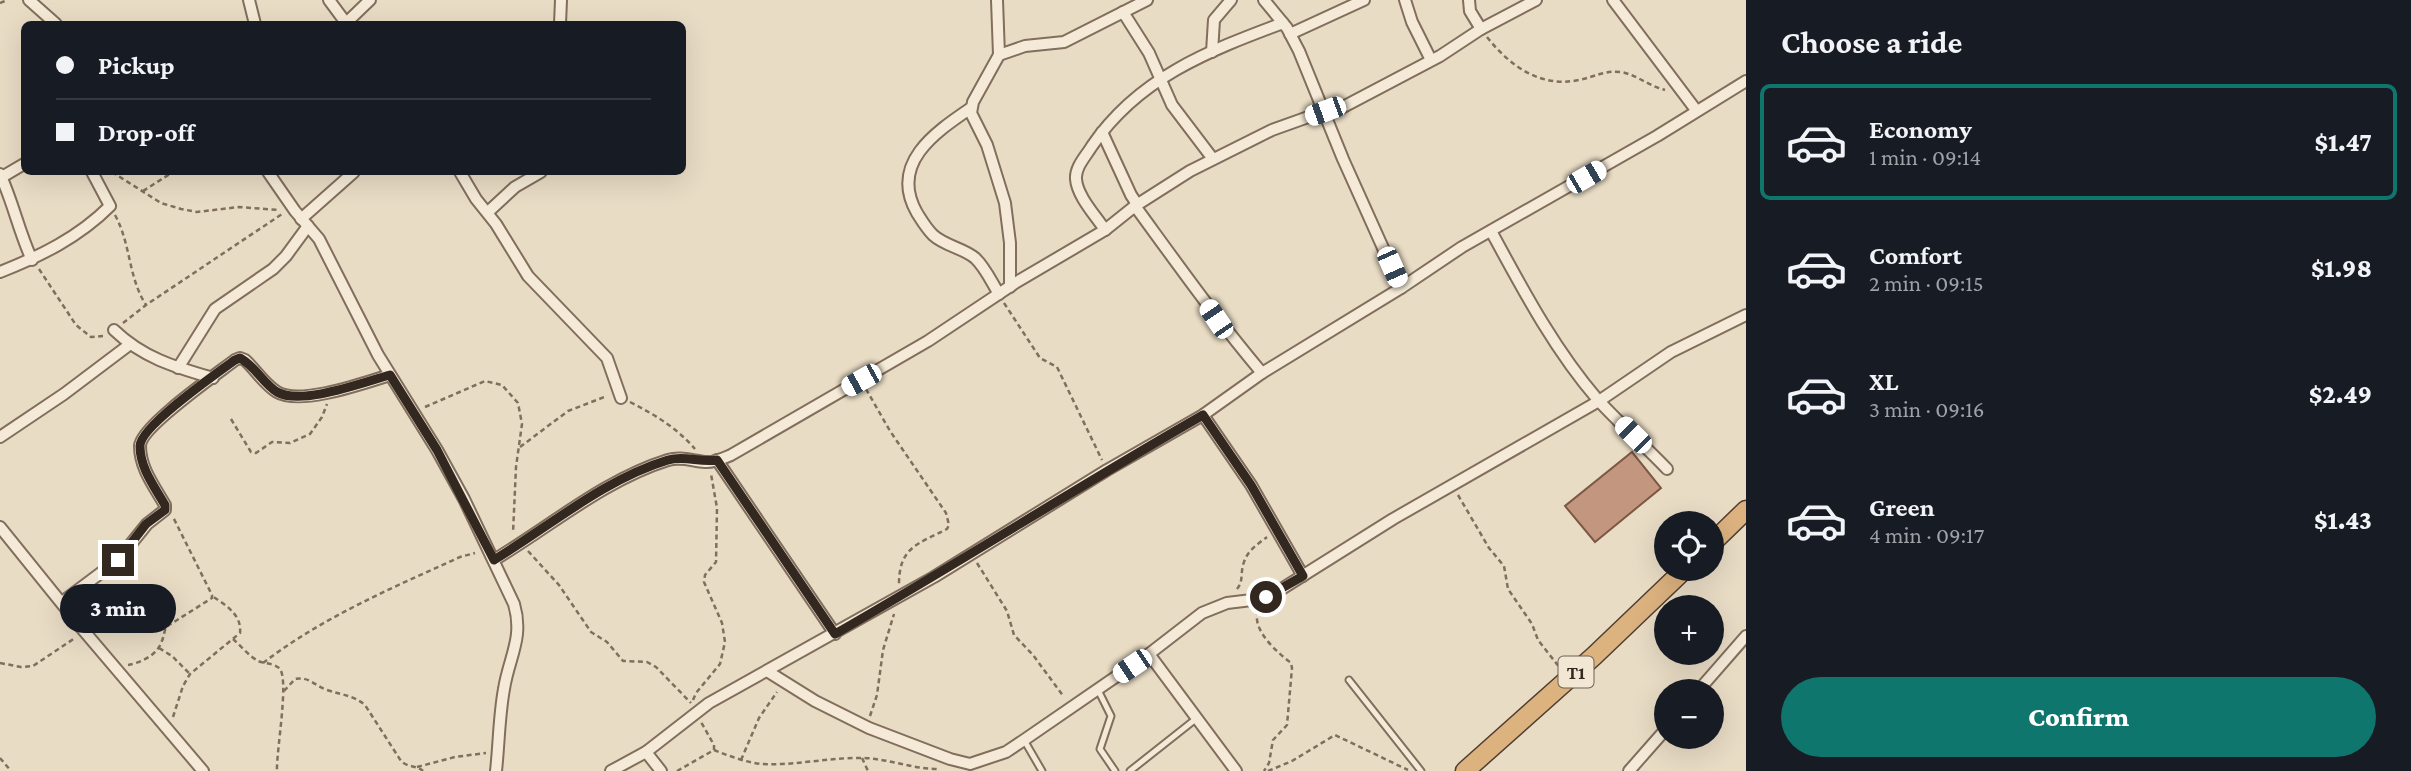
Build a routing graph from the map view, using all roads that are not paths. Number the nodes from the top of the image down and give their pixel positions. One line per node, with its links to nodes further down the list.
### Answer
1 (29, 0): 16 (street)
2 (249, 0): 17 (street)
3 (329, 0): 18 (street)
4 (370, 0): 19 (street)
5 (561, 0): 20 (street)
6 (997, 0): 25 (street)
7 (1147, 0): 15 (street)
8 (1231, 0): 24 (street)
9 (1264, 0): 21 (street)
10 (1364, 0): 23 (street)
11 (1405, 0): 26 (street)
12 (1469, 0): 22 (street)
13 (1536, 0): 22 (street)
14 (1613, 0): 30 (street)
15 (1123, 12): 25 (street); 27 (street)
16 (53, 21)
17 (254, 21)
18 (343, 21)
19 (348, 21)
20 (560, 21)
21 (1283, 23): 23 (street); 24 (street)
22 (1480, 29): 26 (street)
23 (1290, 34): 31 (street)
24 (1212, 52): 27 (street)
25 (999, 55): 29 (street)
26 (1431, 60): 31 (street)
27 (1160, 78): 32 (street); 33 (street)
28 (1746, 81): 30 (street)
29 (971, 108): 48 (street); 50 (street)
30 (1696, 110): 45 (street)
31 (1325, 114): 33 (street); 49 (street)
32 (1102, 132): 41 (street); 44 (street)
33 (1213, 159): 41 (street)
34 (21, 166): 40 (street)
35 (94, 175): 46 (street)
36 (270, 175): 43 (street)
37 (351, 175): 43 (street)
38 (462, 175): 42 (street)
39 (536, 175): 42 (street)
40 (1, 176): 46 (street)
41 (1136, 205): 44 (street); 55 (street)
42 (488, 212): 58 (street)
43 (305, 223): 54 (street); 56 (street)
44 (1105, 230): 48 (street)
45 (1492, 231): 49 (street); 59 (street)
46 (32, 260): 47 (street)
47 (0, 272)
48 (1010, 287): 50 (street)
49 (1401, 288): 55 (street)
50 (999, 294): 62 (street)
51 (1746, 315): 59 (street)
52 (114, 330): 53 (street)
53 (129, 345): 54 (street); 61 (street)
54 (178, 368): 57 (street)
55 (1262, 373): 60 (street)
56 (390, 375): 57 (street); 67 (street)
57 (213, 378): 70 (street)
58 (621, 398)
59 (1599, 401): 63 (street); 68 (street)
60 (1203, 415): 68 (street); 71 (street)
61 (0, 437)
62 (711, 461): 67 (street); 71 (street)
63 (1667, 469)
64 (1746, 510): 66 (highway)
65 (0, 527): 70 (street)
66 (1724, 531)
67 (494, 560): 83 (street)
68 (1303, 576): 73 (street)
69 (1672, 581): 91 (highway, T1)
70 (62, 602): 82 (street)
71 (835, 634): 74 (street)
72 (1746, 636): 75 (street)
73 (1149, 654): 77 (street); 78 (street)
74 (767, 671): 79 (street); 81 (street)
75 (1708, 679)
76 (1349, 680): 90 (lane)
77 (1098, 690): 79 (street); 87 (lane)
78 (1197, 718): 88 (lane); 89 (street)
79 (1024, 740): 86 (lane)
80 (1654, 743): 92 (street)
81 (646, 752): 84 (street); 85 (street)
82 (203, 771)
83 (496, 771)
84 (611, 771)
85 (661, 771)
86 (1042, 771)
87 (1115, 771)
88 (1130, 771)
89 (1236, 771)
90 (1421, 771)
91 (1465, 771)
92 (1629, 771)

